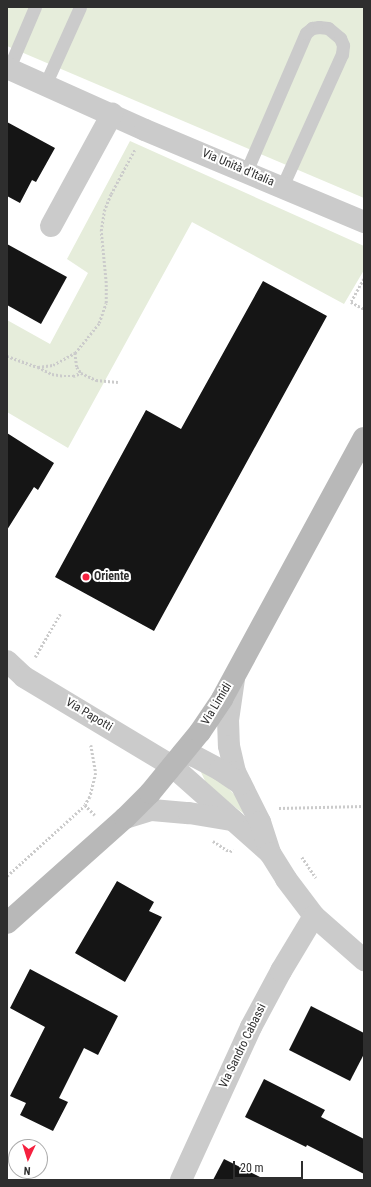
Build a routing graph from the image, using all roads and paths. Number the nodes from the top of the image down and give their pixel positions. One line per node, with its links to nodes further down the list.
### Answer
1 (35, 7): 3 (lane)
2 (80, 7): 4 (lane)
3 (8, 68): 4 (street, Via Unità d'Italia)
4 (45, 85): 5 (street, Via Unità d'Italia)
5 (112, 114): 6 (street, Via Unità d'Italia); 10 (street)
6 (145, 130): 7 (street, Via Unità d'Italia); 13 (path)
7 (246, 172): 8 (street, Via Unità d'Italia); 8 (lane)
8 (282, 187): 9 (street, Via Unità d'Italia)
9 (364, 222)
10 (51, 226)
11 (364, 279): 12 (path)
12 (364, 309)
13 (75, 353): 15 (path); 16 (path)
14 (7, 356): 15 (path)
15 (38, 367): 16 (path)
16 (81, 373): 17 (path)
17 (118, 382)
18 (364, 438): 21 (main road, Via Limidi)
19 (60, 614): 22 (path)
20 (7, 661): 22 (street, Via Papotti)
21 (235, 674): 23 (main road, Via Limidi); 24 (street)
22 (24, 677): 23 (street, Via Papotti)
23 (178, 760): 24 (street); 26 (main road, Via Limidi); 27 (street)
24 (241, 784): 29 (street)
25 (86, 805): 30 (path)
26 (125, 818): 27 (street); 33 (main road, Via Limidi)
27 (232, 820): 29 (street)
28 (297, 851): 31 (path)
29 (270, 854): 32 (street)
30 (7, 876)
31 (320, 883)
32 (314, 916): 34 (street); 35 (street, Via Sandro Cabassi)
33 (7, 923)
34 (364, 960)
35 (181, 1180)

